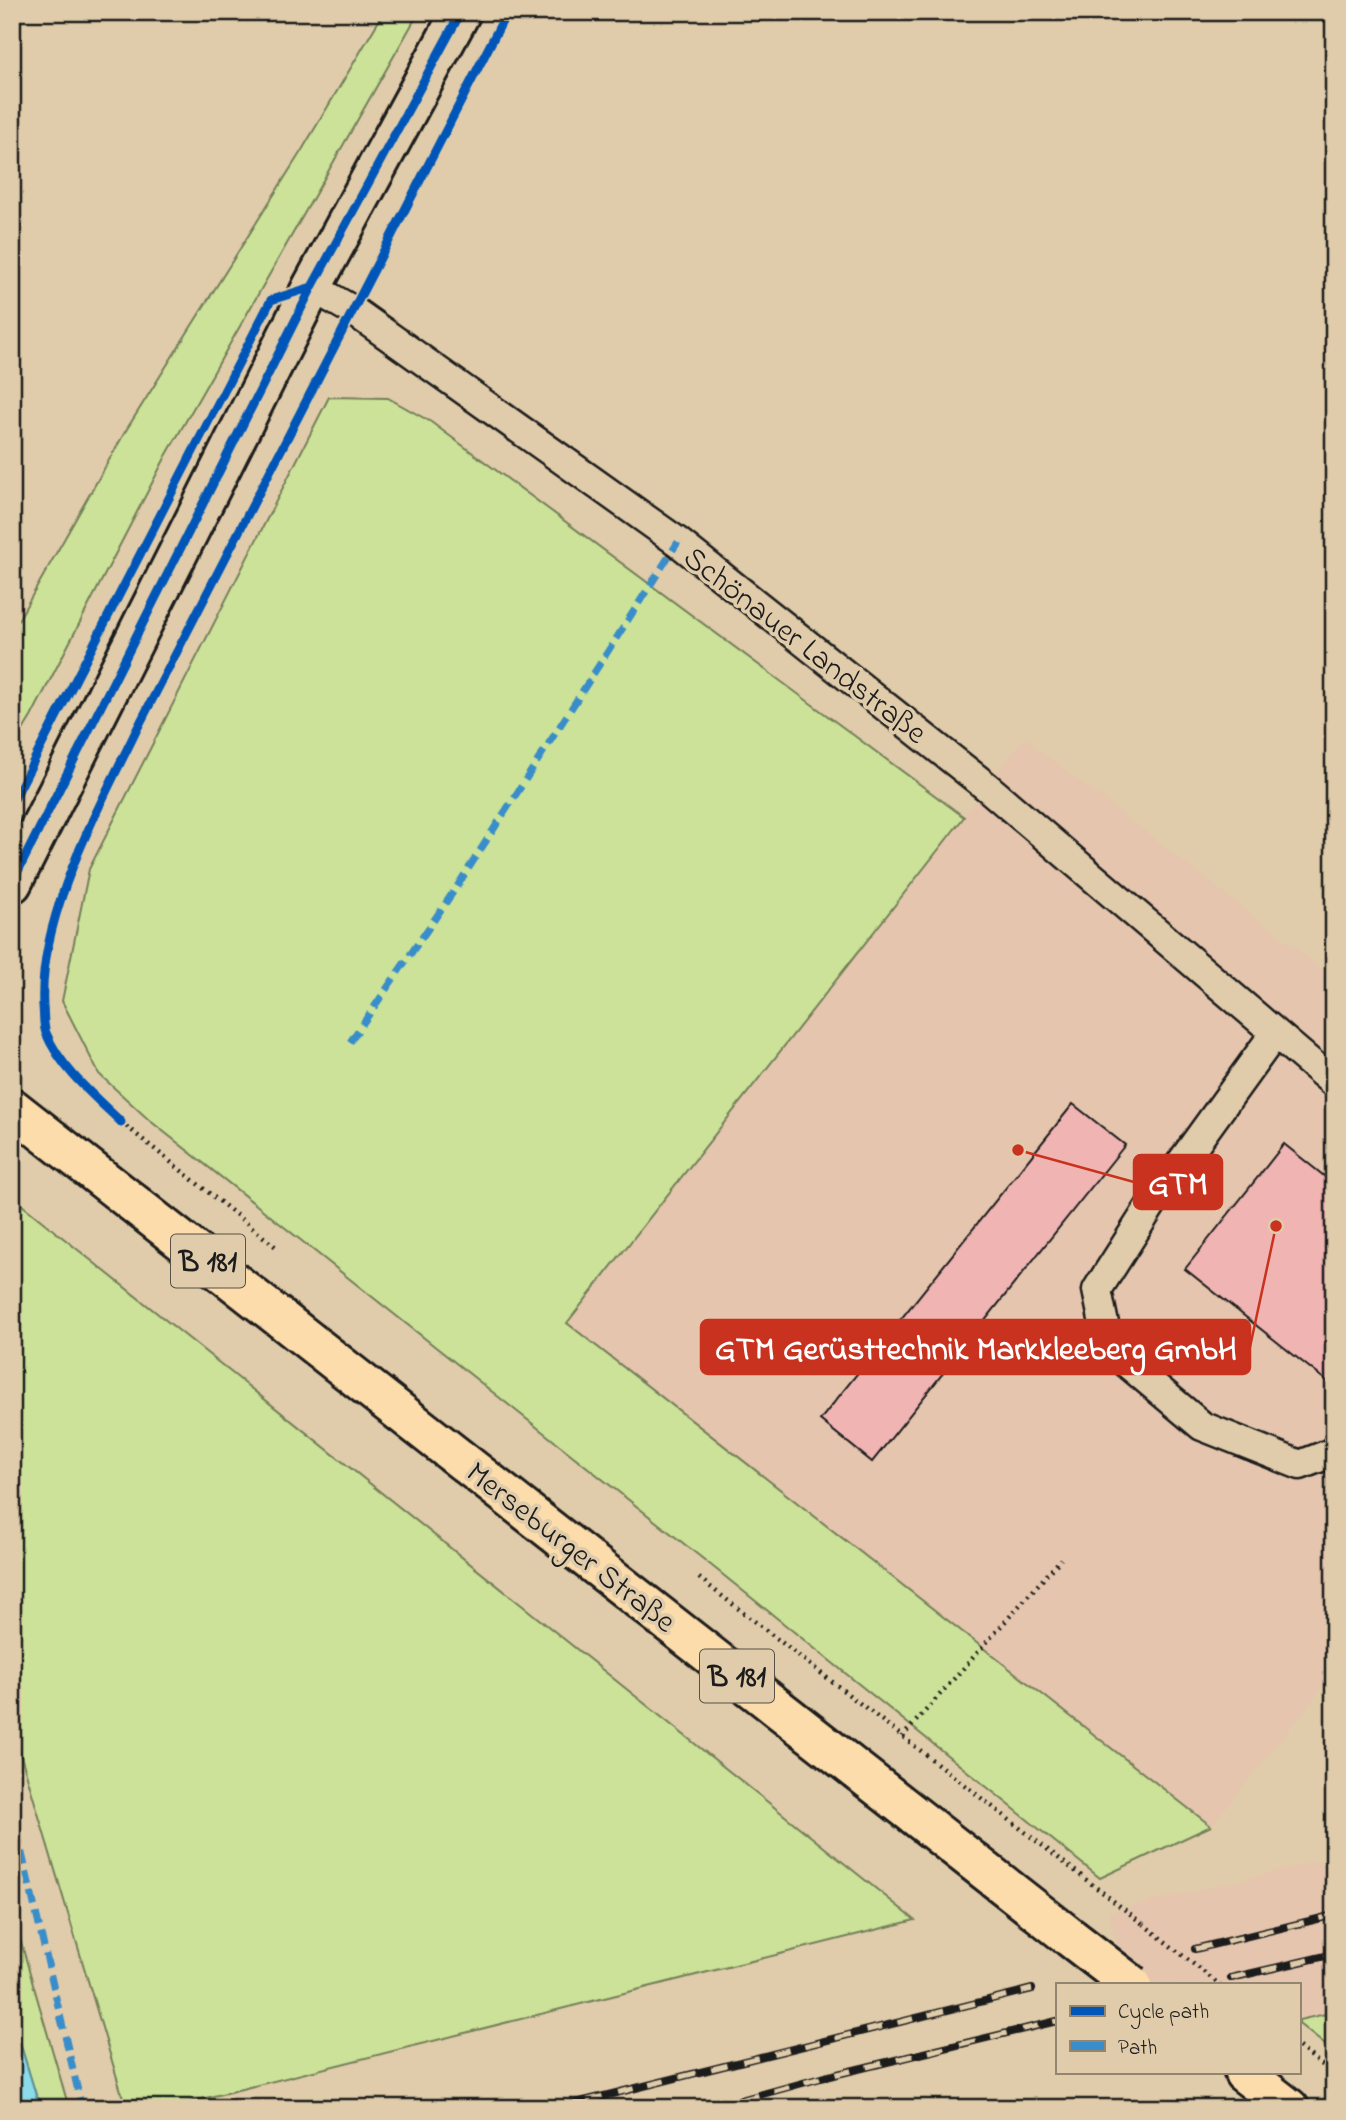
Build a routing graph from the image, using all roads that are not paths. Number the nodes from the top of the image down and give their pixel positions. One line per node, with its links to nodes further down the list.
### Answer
1 (461, 12): 2 (street)
2 (312, 287): 3 (street); 4 (lane, Schönauer Landstraße)
3 (12, 883)
4 (1275, 1033): 5 (lane, Schönauer Landstraße); 7 (lane)
5 (1334, 1083)
6 (12, 1108): 8 (main road, Merseburger Straße / B 181, bridge)
7 (1334, 1452)
8 (1129, 1983)
9 (1245, 2074): 10 (main road)
10 (1289, 2108)

